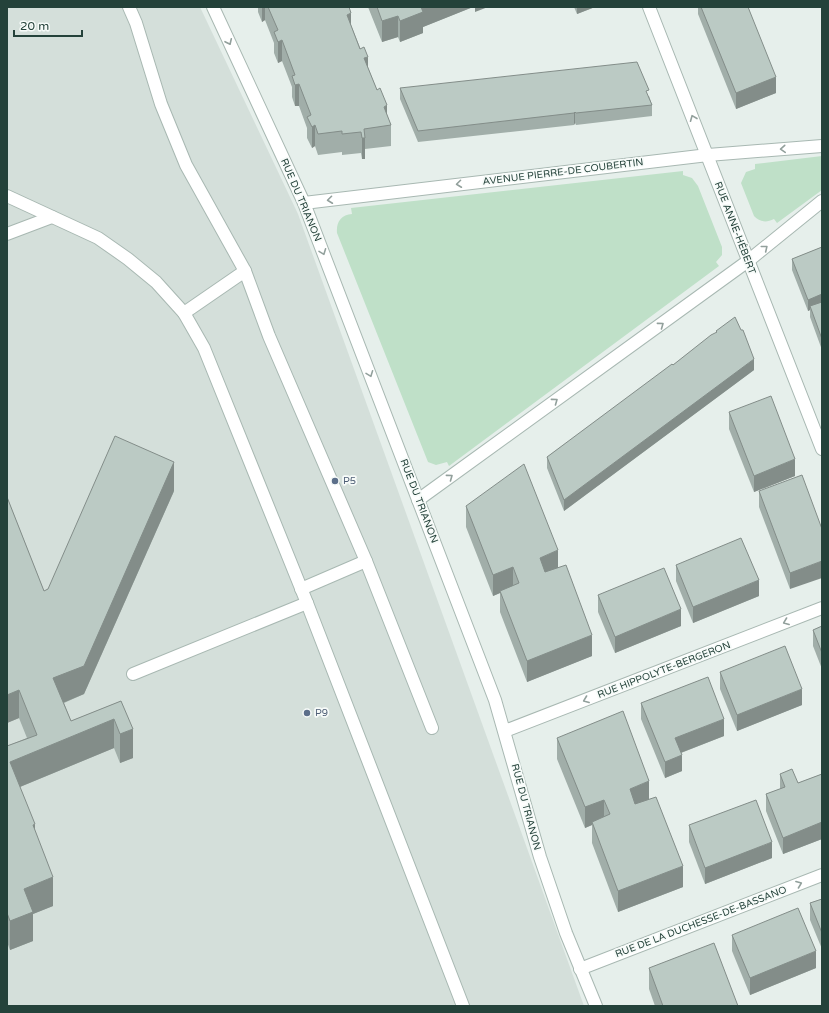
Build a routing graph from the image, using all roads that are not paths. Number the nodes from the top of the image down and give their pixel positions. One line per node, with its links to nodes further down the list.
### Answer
1 (129, 7): 12 (street)
2 (213, 7): 8 (street, RUE DU TRIANON, one-way to 8)
3 (648, 7): 5 (street, RUE ANNE-HÉBERT, one-way to 3)
4 (822, 146): 5 (street, AVENUE PIERRE-DE COUBERTIN, one-way to 5)
5 (708, 155): 8 (street, AVENUE PIERRE-DE COUBERTIN, one-way to 8); 11 (street, RUE ANNE-HÉBERT)
6 (7, 196): 9 (street)
7 (822, 201): 11 (street, one-way to 7)
8 (304, 203): 15 (street, RUE DU TRIANON, one-way to 15)
9 (52, 217): 10 (street); 13 (street)
10 (7, 234)
11 (748, 261): 14 (street, RUE ANNE-HÉBERT); 15 (street, one-way to 11)
12 (245, 271): 13 (street); 16 (street)
13 (184, 313): 17 (street)
14 (822, 448)
15 (418, 500): 22 (street, RUE DU TRIANON)
16 (366, 561): 17 (street); 21 (street)
17 (301, 588): 18 (street)
18 (307, 603): 20 (street); 25 (street)
19 (822, 608): 22 (street, RUE HIPPOLYTE-BERGERON, one-way to 22)
20 (132, 674)
21 (432, 728)
22 (505, 731): 24 (street, RUE DU TRIANON)
23 (822, 875): 24 (street, RUE DE LA DUCHESSE-DE-BASSANO, one-way to 23)
24 (580, 968): 26 (street, RUE DU TRIANON)
25 (463, 1006)
26 (596, 1006)

